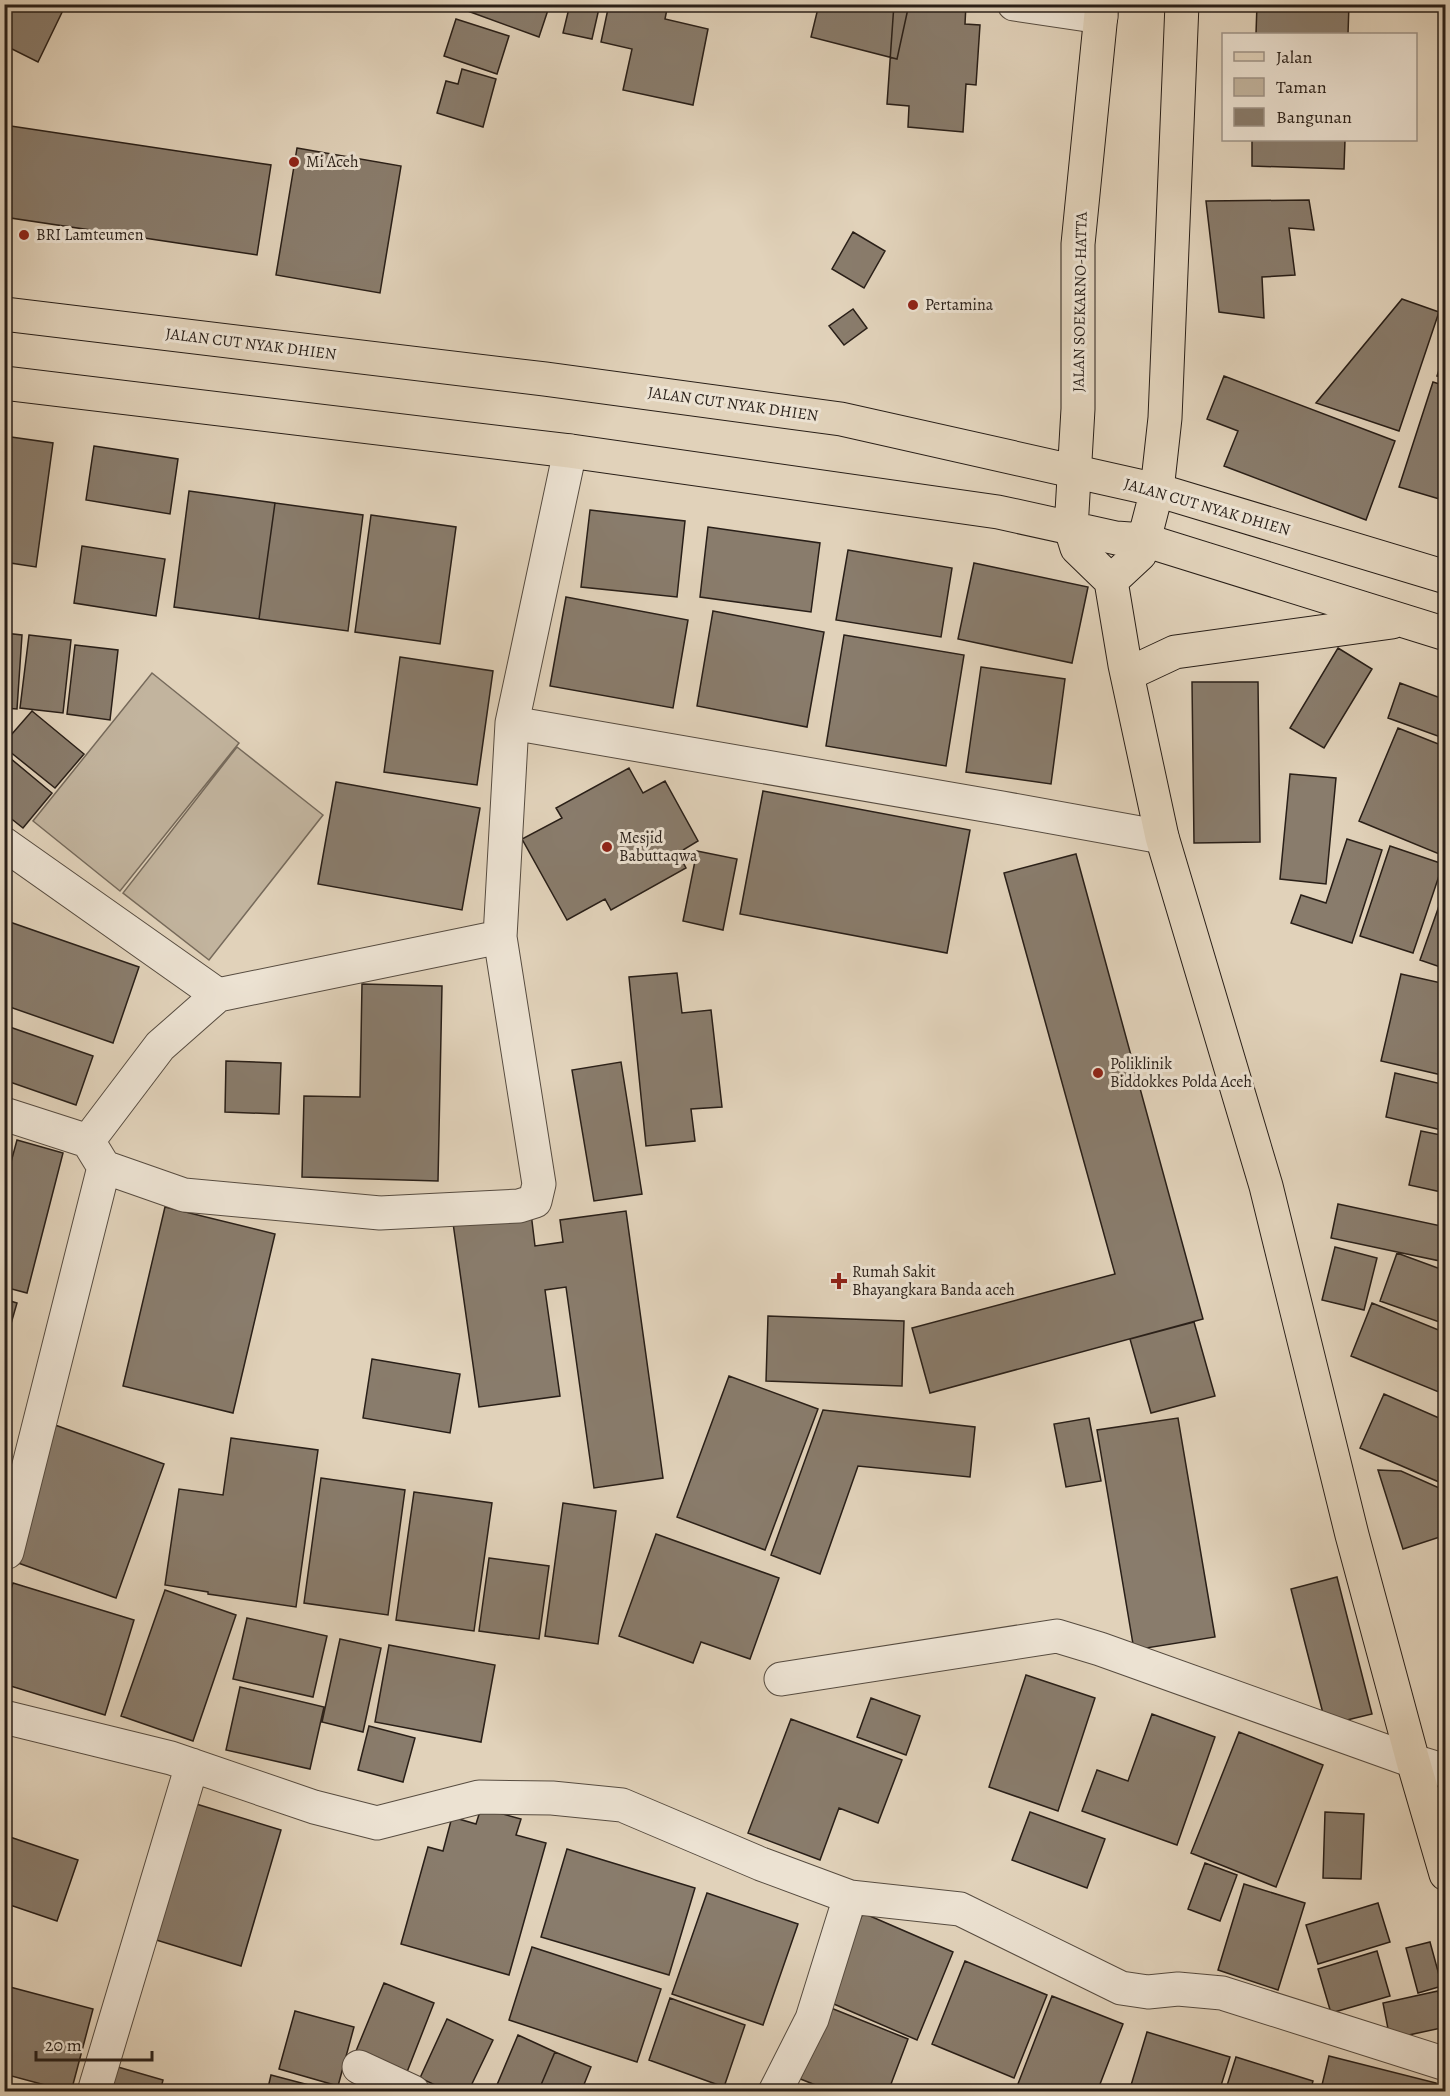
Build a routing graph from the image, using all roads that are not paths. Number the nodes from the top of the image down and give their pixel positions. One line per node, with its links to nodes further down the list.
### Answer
1 (1014, 4): 3 (street)
2 (1182, 4): 8 (main road)
3 (1102, 11): 7 (main road, JALAN SOEKARNO-HATTA)
4 (4, 314): 7 (main road, JALAN CUT NYAK DHIEN)
5 (4, 383): 6 (main road)
6 (570, 451): 9 (main road); 16 (street)
7 (1074, 472): 8 (main road, JALAN CUT NYAK DHIEN); 9 (main road, JALAN SOEKARNO-HATTA)
8 (1157, 490): 10 (main road); 11 (main road, JALAN CUT NYAK DHIEN)
9 (1071, 529): 10 (main road); 12 (main road)
10 (1144, 540): 12 (main road); 13 (main road)
11 (1446, 577)
12 (1112, 581): 15 (main road)
13 (1403, 621): 14 (main road); 15 (main road)
14 (1446, 634)
15 (1128, 674): 17 (main road)
16 (512, 723): 17 (street); 19 (street)
17 (1162, 837): 26 (main road)
18 (4, 844): 20 (street)
19 (500, 937): 20 (street); 22 (street)
20 (218, 995): 22 (street)
21 (4, 1114): 22 (street)
22 (96, 1154): 23 (street)
23 (7, 1552)
24 (781, 1679): 26 (street)
25 (4, 1717): 27 (street)
26 (1413, 1761): 28 (street); 29 (main road)
27 (192, 1766): 30 (street); 33 (street)
28 (1446, 1771)
29 (1446, 1874)
30 (850, 1897): 31 (street); 35 (street)
31 (1446, 2064)
32 (359, 2067): 34 (street)
33 (94, 2091)
34 (413, 2091)
35 (775, 2091)

